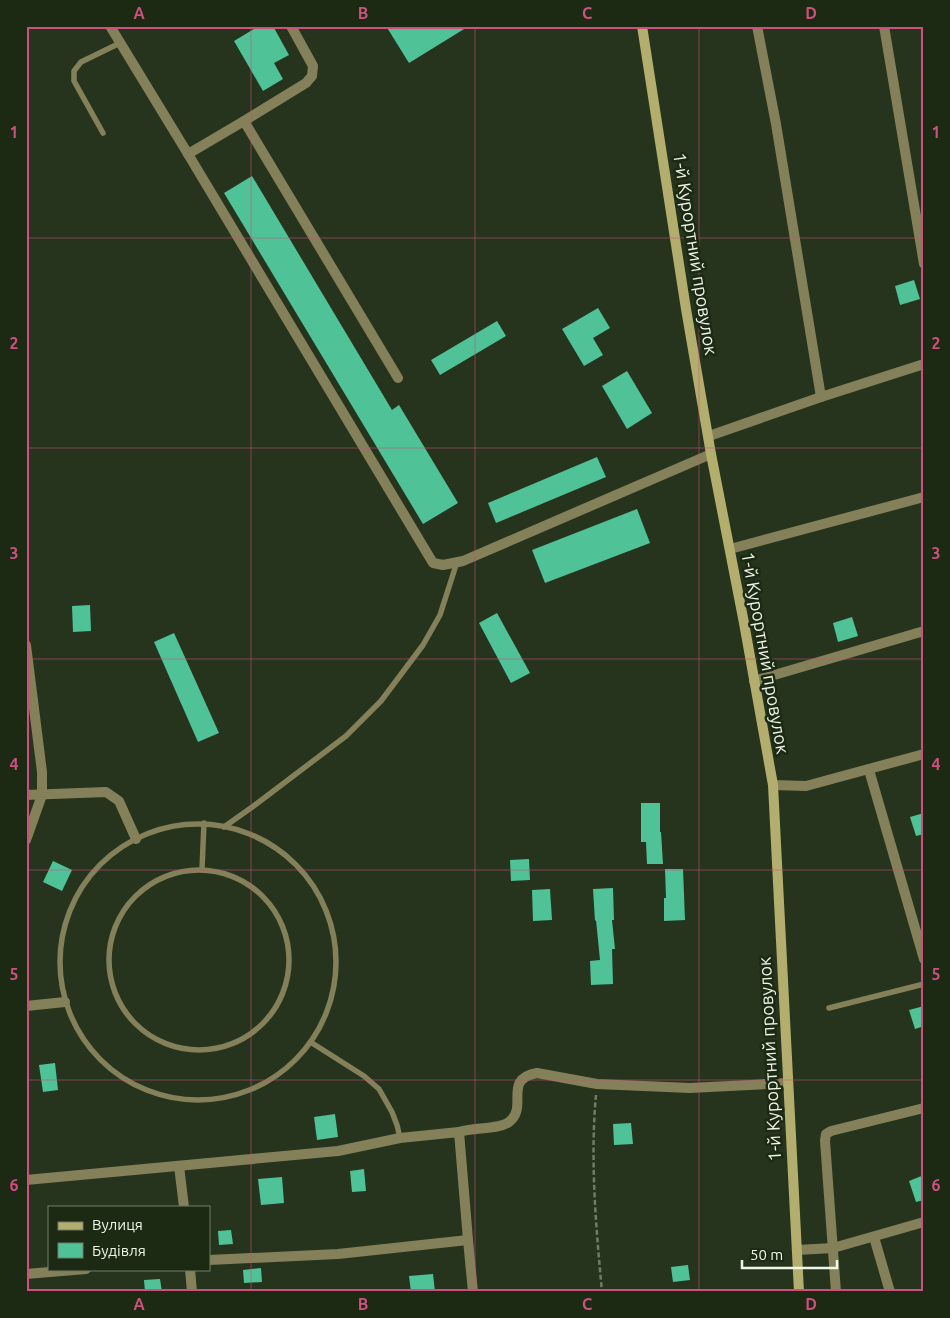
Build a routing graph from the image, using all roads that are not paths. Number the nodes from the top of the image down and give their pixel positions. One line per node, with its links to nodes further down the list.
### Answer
1 (110, 26): 6 (street)
2 (291, 26): 7 (street)
3 (642, 26): 14 (street, 1-й Курортний провулок)
4 (757, 26): 13 (street)
5 (884, 26): 10 (street)
6 (120, 43): 8 (lane); 9 (street)
7 (244, 121): 9 (street); 12 (street)
8 (102, 133)
9 (188, 154): 18 (street)
10 (924, 264)
11 (924, 364): 13 (street)
12 (398, 378)
13 (821, 397): 14 (street)
14 (709, 436): 15 (street, 1-й Курортний провулок)
15 (711, 454): 17 (street, 1-й Курортний провулок); 18 (street)
16 (924, 497): 17 (street)
17 (730, 549): 21 (street, 1-й Курортний провулок)
18 (456, 562): 28 (lane)
19 (924, 631): 21 (street)
20 (26, 645): 25 (street)
21 (754, 681): 24 (street, 1-й Курортний провулок)
22 (924, 754): 23 (street)
23 (869, 770): 24 (street); 32 (street)
24 (773, 785): 38 (street, 1-й Курортний провулок)
25 (42, 794): 26 (street); 29 (street); 30 (street)
26 (26, 795)
27 (204, 823): 28 (lane); 30 (lane); 31 (lane)
28 (224, 827): 37 (lane)
29 (26, 840)
30 (136, 840): 34 (lane)
31 (202, 869): 31 (lane)
32 (924, 959)
33 (924, 984): 36 (lane)
34 (65, 1002): 35 (street); 37 (lane)
35 (26, 1006)
36 (829, 1008)
37 (312, 1043): 41 (lane)
38 (787, 1083): 40 (street); 49 (street, 1-й Курортний провулок)
39 (924, 1108): 48 (street)
40 (459, 1132): 41 (street); 47 (street)
41 (400, 1138): 42 (street)
42 (179, 1166): 43 (street); 44 (street)
43 (26, 1180)
44 (184, 1206)
45 (924, 1222): 46 (street)
46 (874, 1237): 48 (street); 58 (street)
47 (468, 1240): 50 (street); 55 (street)
48 (833, 1248): 49 (street); 57 (street)
49 (797, 1250): 56 (street, 1-й Курортний провулок)
50 (210, 1260)
51 (74, 1270): 53 (street)
52 (190, 1270): 54 (street)
53 (26, 1274)
54 (192, 1292)
55 (473, 1292)
56 (799, 1292)
57 (836, 1292)
58 (890, 1292)

